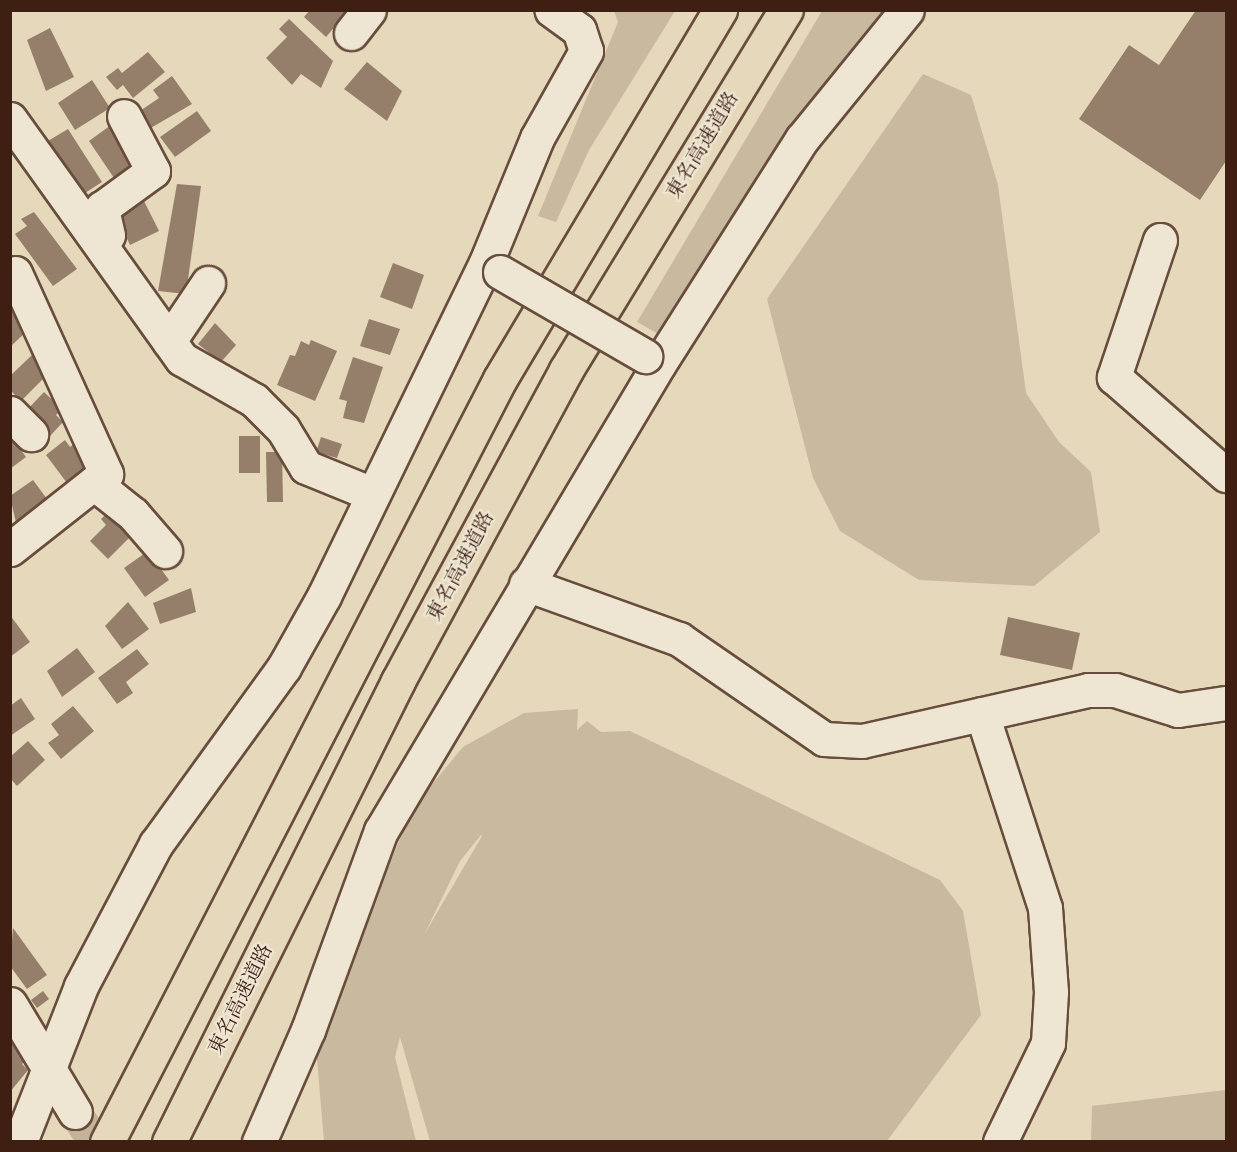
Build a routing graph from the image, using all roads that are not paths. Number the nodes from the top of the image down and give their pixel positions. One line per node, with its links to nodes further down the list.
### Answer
1 (551, 10): 9 (street)
2 (720, 10): 26 (highway)
3 (786, 10): 27 (highway, 東名高速道路)
4 (907, 10): 13 (street)
5 (124, 116): 8 (street)
6 (10, 119): 8 (street)
7 (1160, 240): 14 (street)
8 (99, 242): 12 (street)
9 (493, 268): 13 (street, bridge); 16 (street)
10 (15, 273): 15 (street)
11 (207, 283): 12 (street)
12 (169, 341): 16 (street)
13 (652, 360): 19 (street)
14 (1227, 475)
15 (94, 483): 17 (street); 18 (street)
16 (372, 494): 23 (street)
17 (10, 549)
18 (165, 551)
19 (526, 584): 21 (street); 28 (street)
20 (1227, 703): 21 (street)
21 (982, 714): 29 (street)
22 (10, 1004): 23 (street)
23 (48, 1071): 24 (street); 25 (street)
24 (75, 1112)
25 (20, 1142)
26 (107, 1142)
27 (169, 1142)
28 (259, 1142)
29 (999, 1142)

